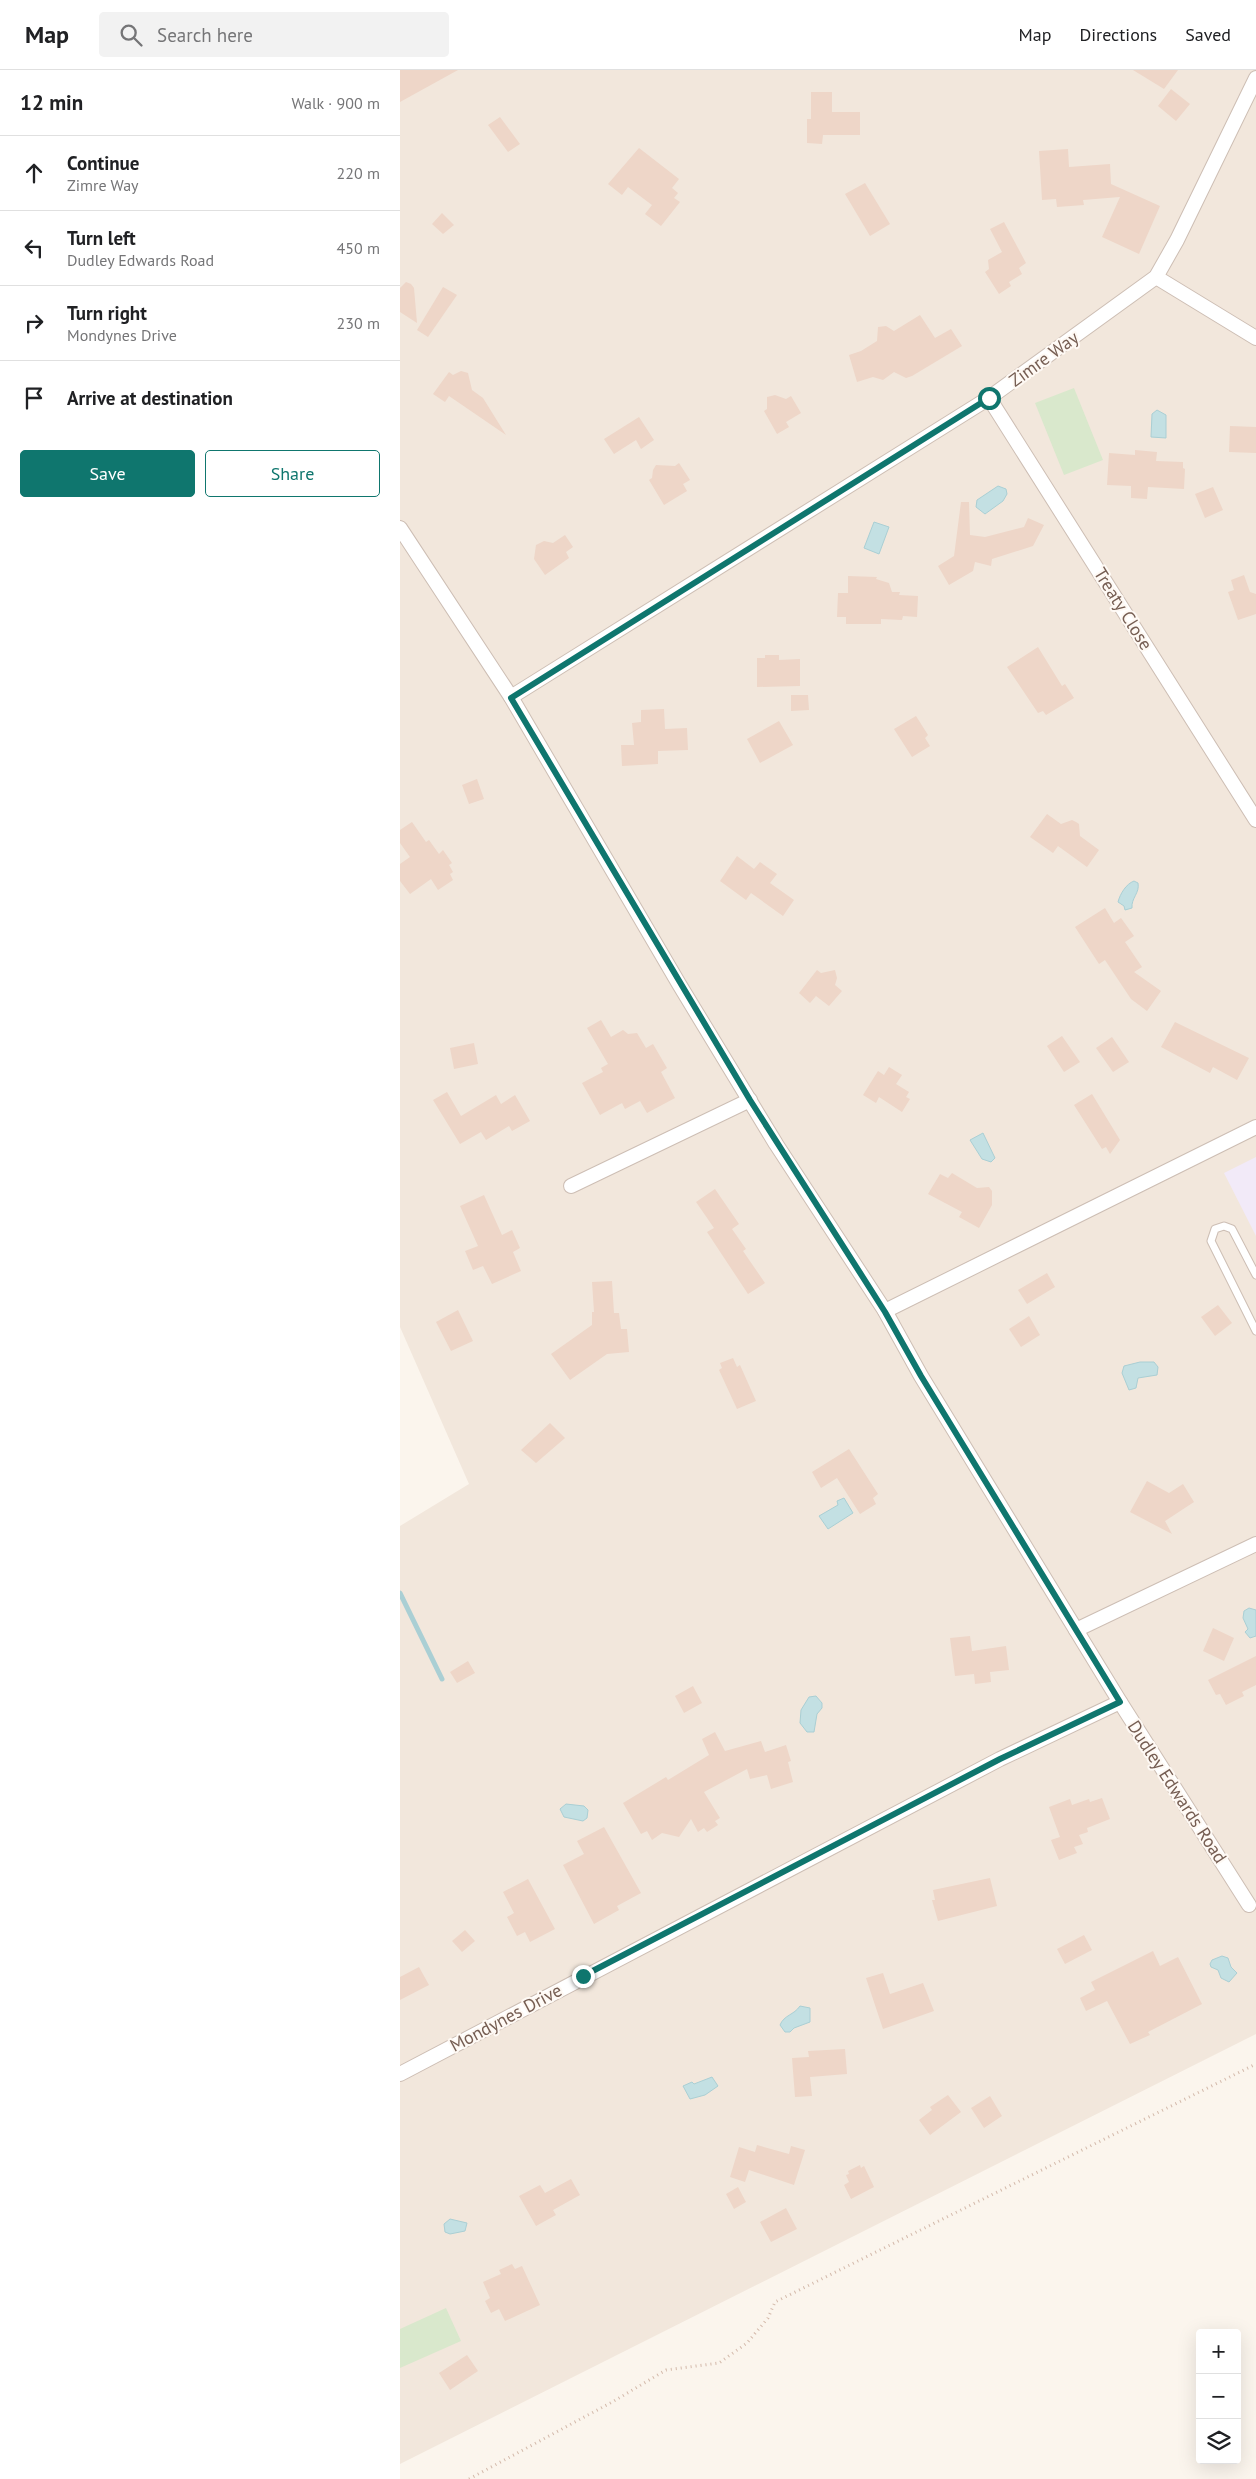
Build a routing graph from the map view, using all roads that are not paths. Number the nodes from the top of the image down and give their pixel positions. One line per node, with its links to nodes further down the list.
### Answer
1 (1256, 78): 2 (street, Zimre Way)
2 (1156, 277): 3 (street); 4 (street, Zimre Way)
3 (1256, 338)
4 (989, 398): 6 (street, Zimre Way); 7 (street, Treaty Close)
5 (400, 528): 6 (street, Dudley Edwards Road)
6 (511, 698): 8 (street, Dudley Edwards Road)
7 (1256, 820)
8 (750, 1100): 10 (street); 12 (street, Dudley Edwards Road)
9 (1256, 1127): 12 (street)
10 (571, 1186)
11 (1256, 1275): 13 (lane)
12 (885, 1312): 15 (street, Dudley Edwards Road)
13 (1256, 1332)
14 (1256, 1544): 15 (street)
15 (1076, 1630): 16 (street, Dudley Edwards Road)
16 (1120, 1702): 17 (street, Dudley Edwards Road); 18 (street, Mondynes Drive)
17 (1250, 1905)
18 (400, 2074)

